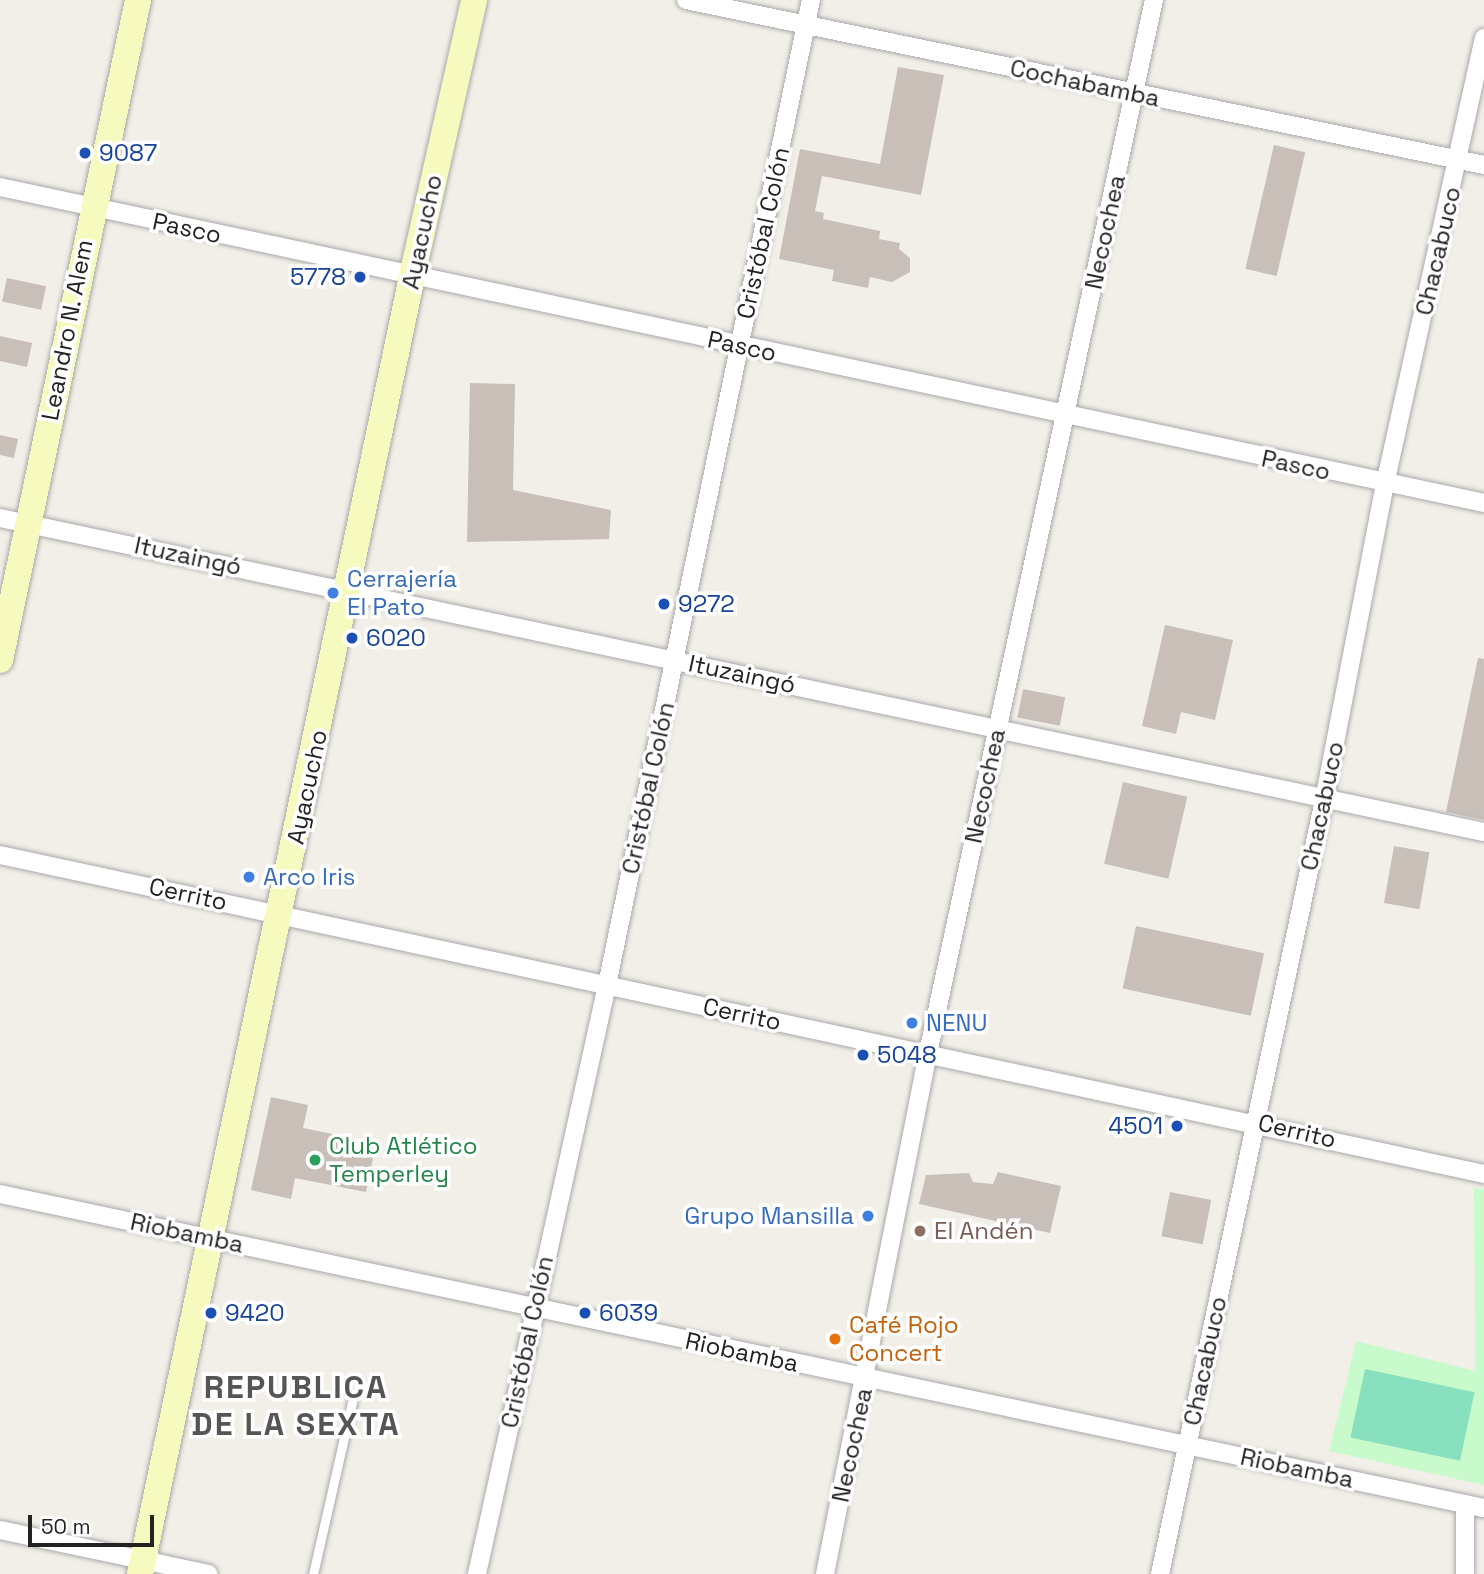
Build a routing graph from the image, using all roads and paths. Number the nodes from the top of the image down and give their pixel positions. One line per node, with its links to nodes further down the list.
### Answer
1 (138, 0): 12 (main road, Leandro N. Alem)
2 (474, 0): 13 (main road, Ayacucho)
3 (686, 0): 6 (street, Cochabamba)
4 (811, 0): 6 (street, Cristóbal Colón)
5 (1154, 0): 8 (street, Necochea)
6 (806, 26): 8 (street, Cochabamba); 14 (street, Cristóbal Colón)
7 (1484, 38): 9 (street, Chacabuco)
8 (1135, 94): 9 (street, Cochabamba); 15 (street, Necochea)
9 (1459, 160): 10 (street, Cochabamba); 16 (street, Chacabuco)
10 (1484, 165)
11 (0, 187): 12 (street, Pasco)
12 (91, 207): 13 (street, Pasco); 19 (main road, Leandro N. Alem)
13 (412, 276): 14 (street, Pasco); 20 (main road, Ayacucho)
14 (739, 346): 15 (street, Pasco); 22 (street, Cristóbal Colón)
15 (1065, 415): 16 (street, Pasco); 23 (street, Necochea)
16 (1385, 484): 17 (street, Pasco); 24 (street, Chacabuco)
17 (1484, 503)
18 (0, 518): 19 (street, Ituzaingó)
19 (29, 524): 20 (street, Ituzaingó); 21 (main road, Leandro N. Alem)
20 (349, 589): 22 (street, Ituzaingó); 27 (main road, Ayacucho)
21 (0, 660)
22 (674, 660): 23 (street, Ituzaingó); 28 (street, Cristóbal Colón)
23 (998, 728): 24 (street, Ituzaingó); 29 (street, Necochea)
24 (1325, 795): 25 (street, Ituzaingó); 30 (street, Chacabuco)
25 (1484, 831)
26 (0, 856): 27 (street, Cerrito)
27 (281, 913): 28 (street, Cerrito); 33 (main road, Ayacucho)
28 (607, 985): 29 (street, Cerrito); 34 (street, Cristóbal Colón)
29 (928, 1053): 30 (street, Cerrito); 35 (street, Necochea)
30 (1256, 1121): 31 (street, Cerrito); 37 (street, Chacabuco)
31 (1484, 1174)
32 (0, 1194): 33 (street, Riobamba)
33 (212, 1238): 34 (street, Riobamba); 41 (main road, Ayacucho)
34 (534, 1308): 35 (street, Riobamba); 44 (street, Cristóbal Colón)
35 (867, 1378): 37 (street, Riobamba); 45 (street, Necochea)
36 (352, 1402): 43 (lane)
37 (1187, 1445): 38 (street, Riobamba); 46 (street, Chacabuco)
38 (1465, 1504): 39 (street, Riobamba); 47 (street)
39 (1484, 1508)
40 (0, 1530): 41 (street)
41 (141, 1567): 42 (street)
42 (208, 1574)
43 (313, 1574)
44 (477, 1574)
45 (825, 1574)
46 (1160, 1574)
47 (1465, 1574)

